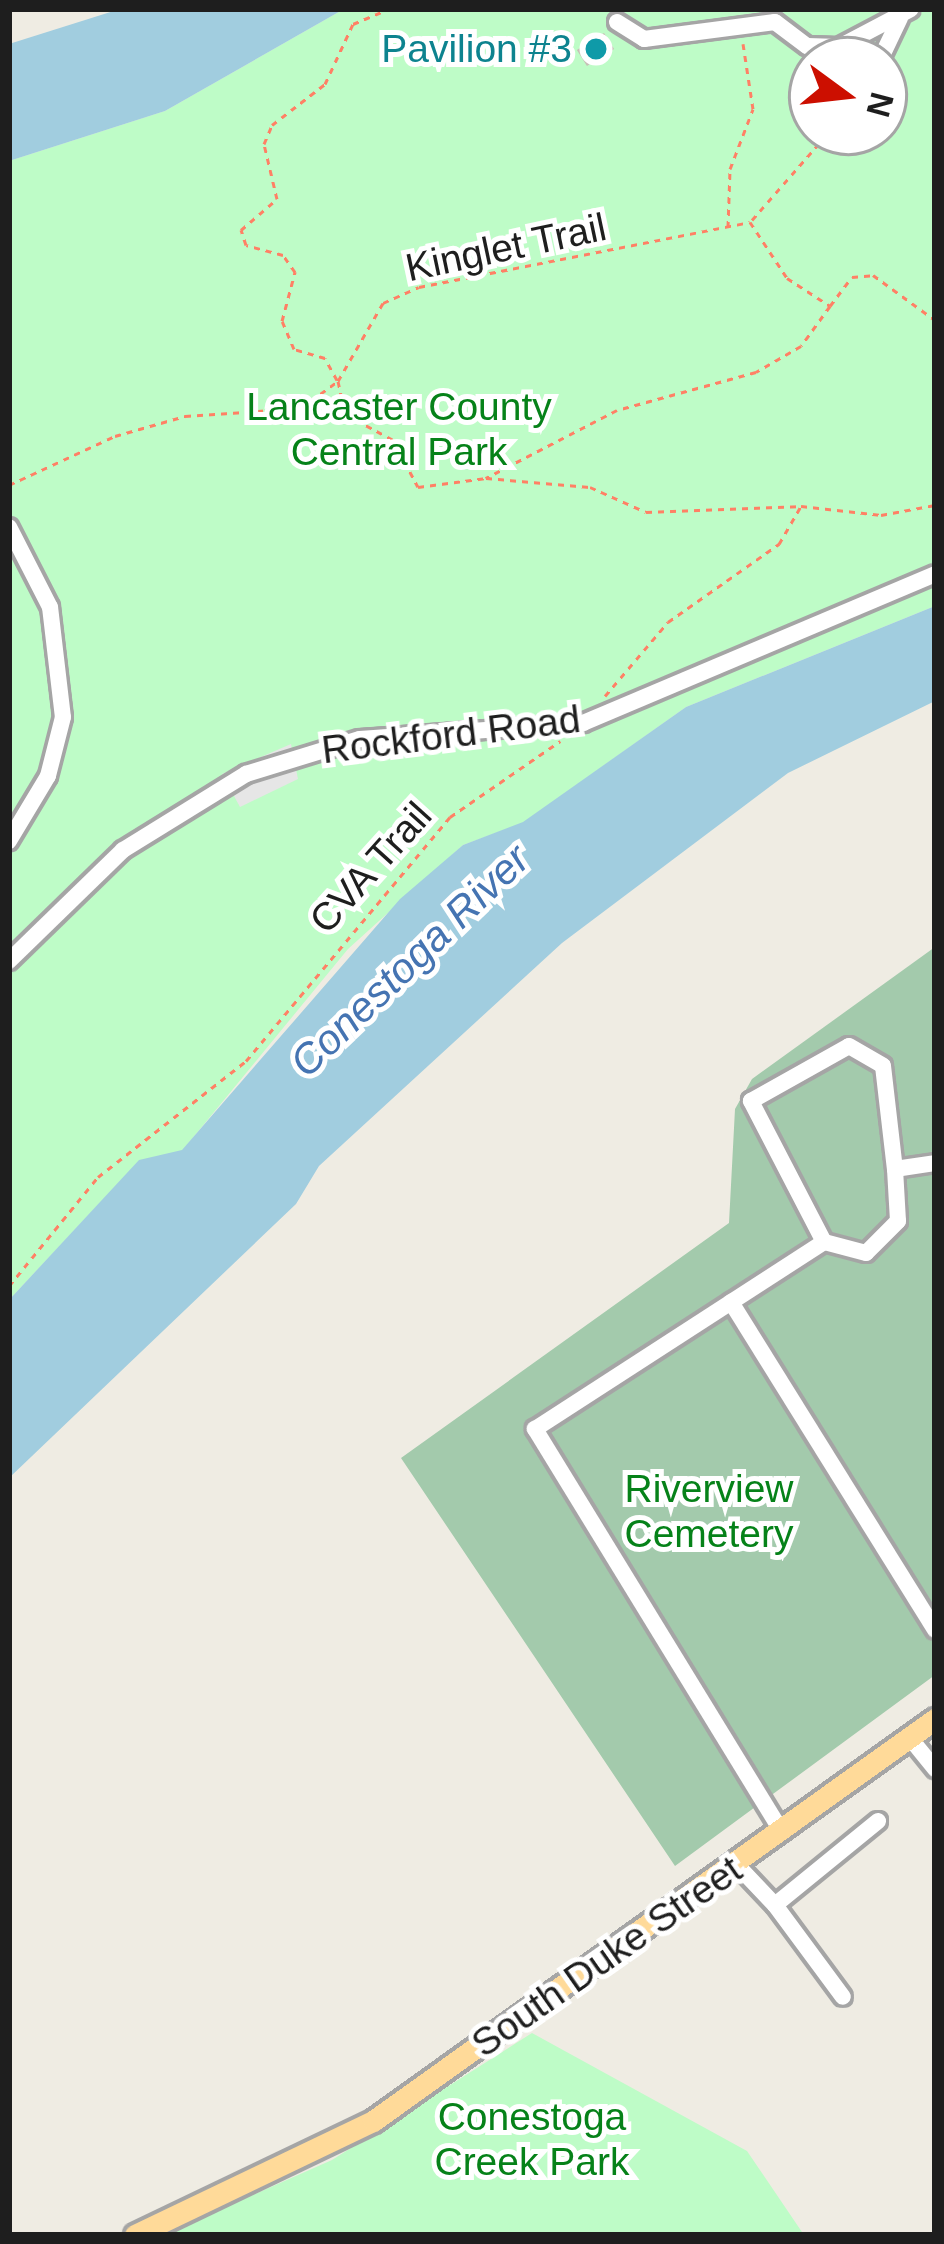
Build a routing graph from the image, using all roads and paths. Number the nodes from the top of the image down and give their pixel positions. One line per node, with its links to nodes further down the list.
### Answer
1 (389, 9): 10 (path)
2 (907, 11): 4 (street)
3 (617, 22): 4 (street)
4 (734, 26): 7 (path)
5 (808, 156): 6 (path)
6 (750, 222): 7 (path, Kinglet Trail); 8 (path)
7 (728, 227): 10 (path, Kinglet Trail)
8 (830, 306): 9 (path); 11 (path)
9 (935, 320)
10 (338, 381): 11 (path); 12 (path)
11 (486, 478): 14 (path)
12 (9, 485)
13 (935, 505): 14 (path)
14 (801, 506): 17 (path, CVA Trail)
15 (9, 526): 18 (street)
16 (935, 574): 17 (street, Rockford Road)
17 (583, 723): 19 (street, Rockford Road); 23 (path, CVA Trail)
18 (9, 841)
19 (9, 962)
20 (935, 1163): 21 (street)
21 (895, 1169): 22 (street); 22 (street)
22 (824, 1242): 24 (street)
23 (9, 1286)
24 (731, 1302): 25 (street); 30 (street)
25 (935, 1630)
26 (935, 1719): 27 (main road, South Duke Street)
27 (910, 1738): 28 (street); 30 (main road, South Duke Street)
28 (935, 1769)
29 (878, 1821): 32 (street)
30 (782, 1832): 31 (main road, South Duke Street)
31 (737, 1865): 32 (street); 34 (main road, South Duke Street)
32 (776, 1906): 33 (street)
33 (843, 1997)
34 (136, 2235)

